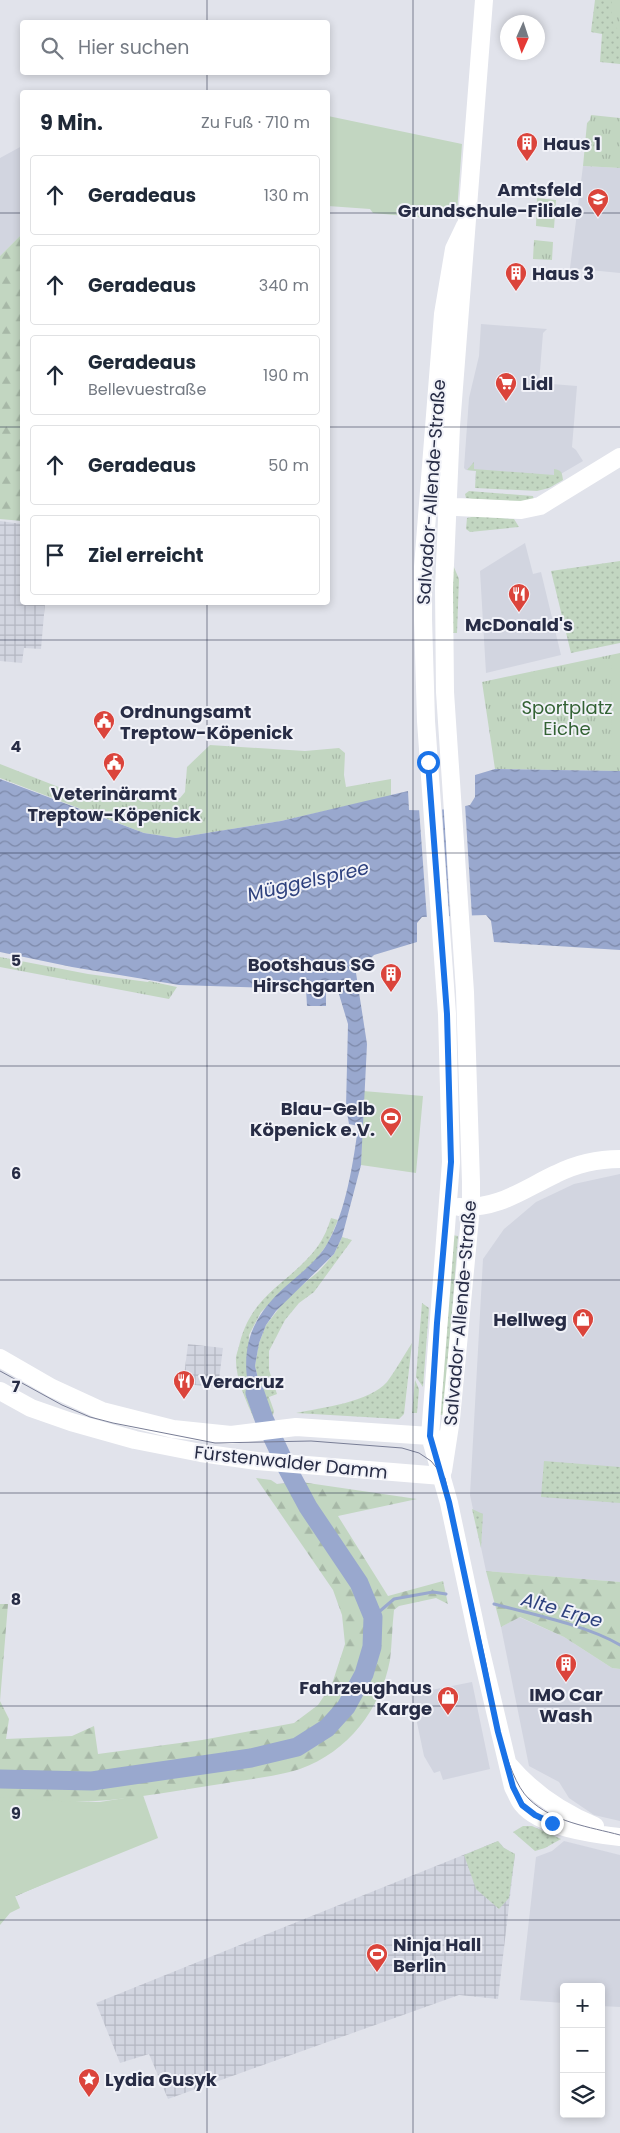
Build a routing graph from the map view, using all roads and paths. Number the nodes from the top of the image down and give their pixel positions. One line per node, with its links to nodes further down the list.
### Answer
1 (484, 0): 2 (main road, Salvador-Allende-Straße)
2 (465, 226): 4 (main road, Salvador-Allende-Straße); 5 (main road, Salvador-Allende-Straße)
3 (620, 457): 5 (main road)
4 (428, 506): 5 (main road); 7 (main road, Salvador-Allende-Straße)
5 (447, 507): 8 (main road, Salvador-Allende-Straße)
6 (620, 1159): 8 (main road)
7 (449, 1206): 8 (main road); 11 (main road, Salvador-Allende-Straße)
8 (471, 1207): 12 (main road, Salvador-Allende-Straße)
9 (0, 1358): 11 (main road, Fürstenwalder Damm)
10 (0, 1390): 13 (main road, Fürstenwalder Damm)
11 (430, 1436): 12 (main road, Fürstenwalder Damm); 13 (main road, Salvador-Allende-Straße)
12 (448, 1445): 13 (main road, Salvador-Allende-Straße)
13 (442, 1476): 14 (main road)
14 (620, 1837)

